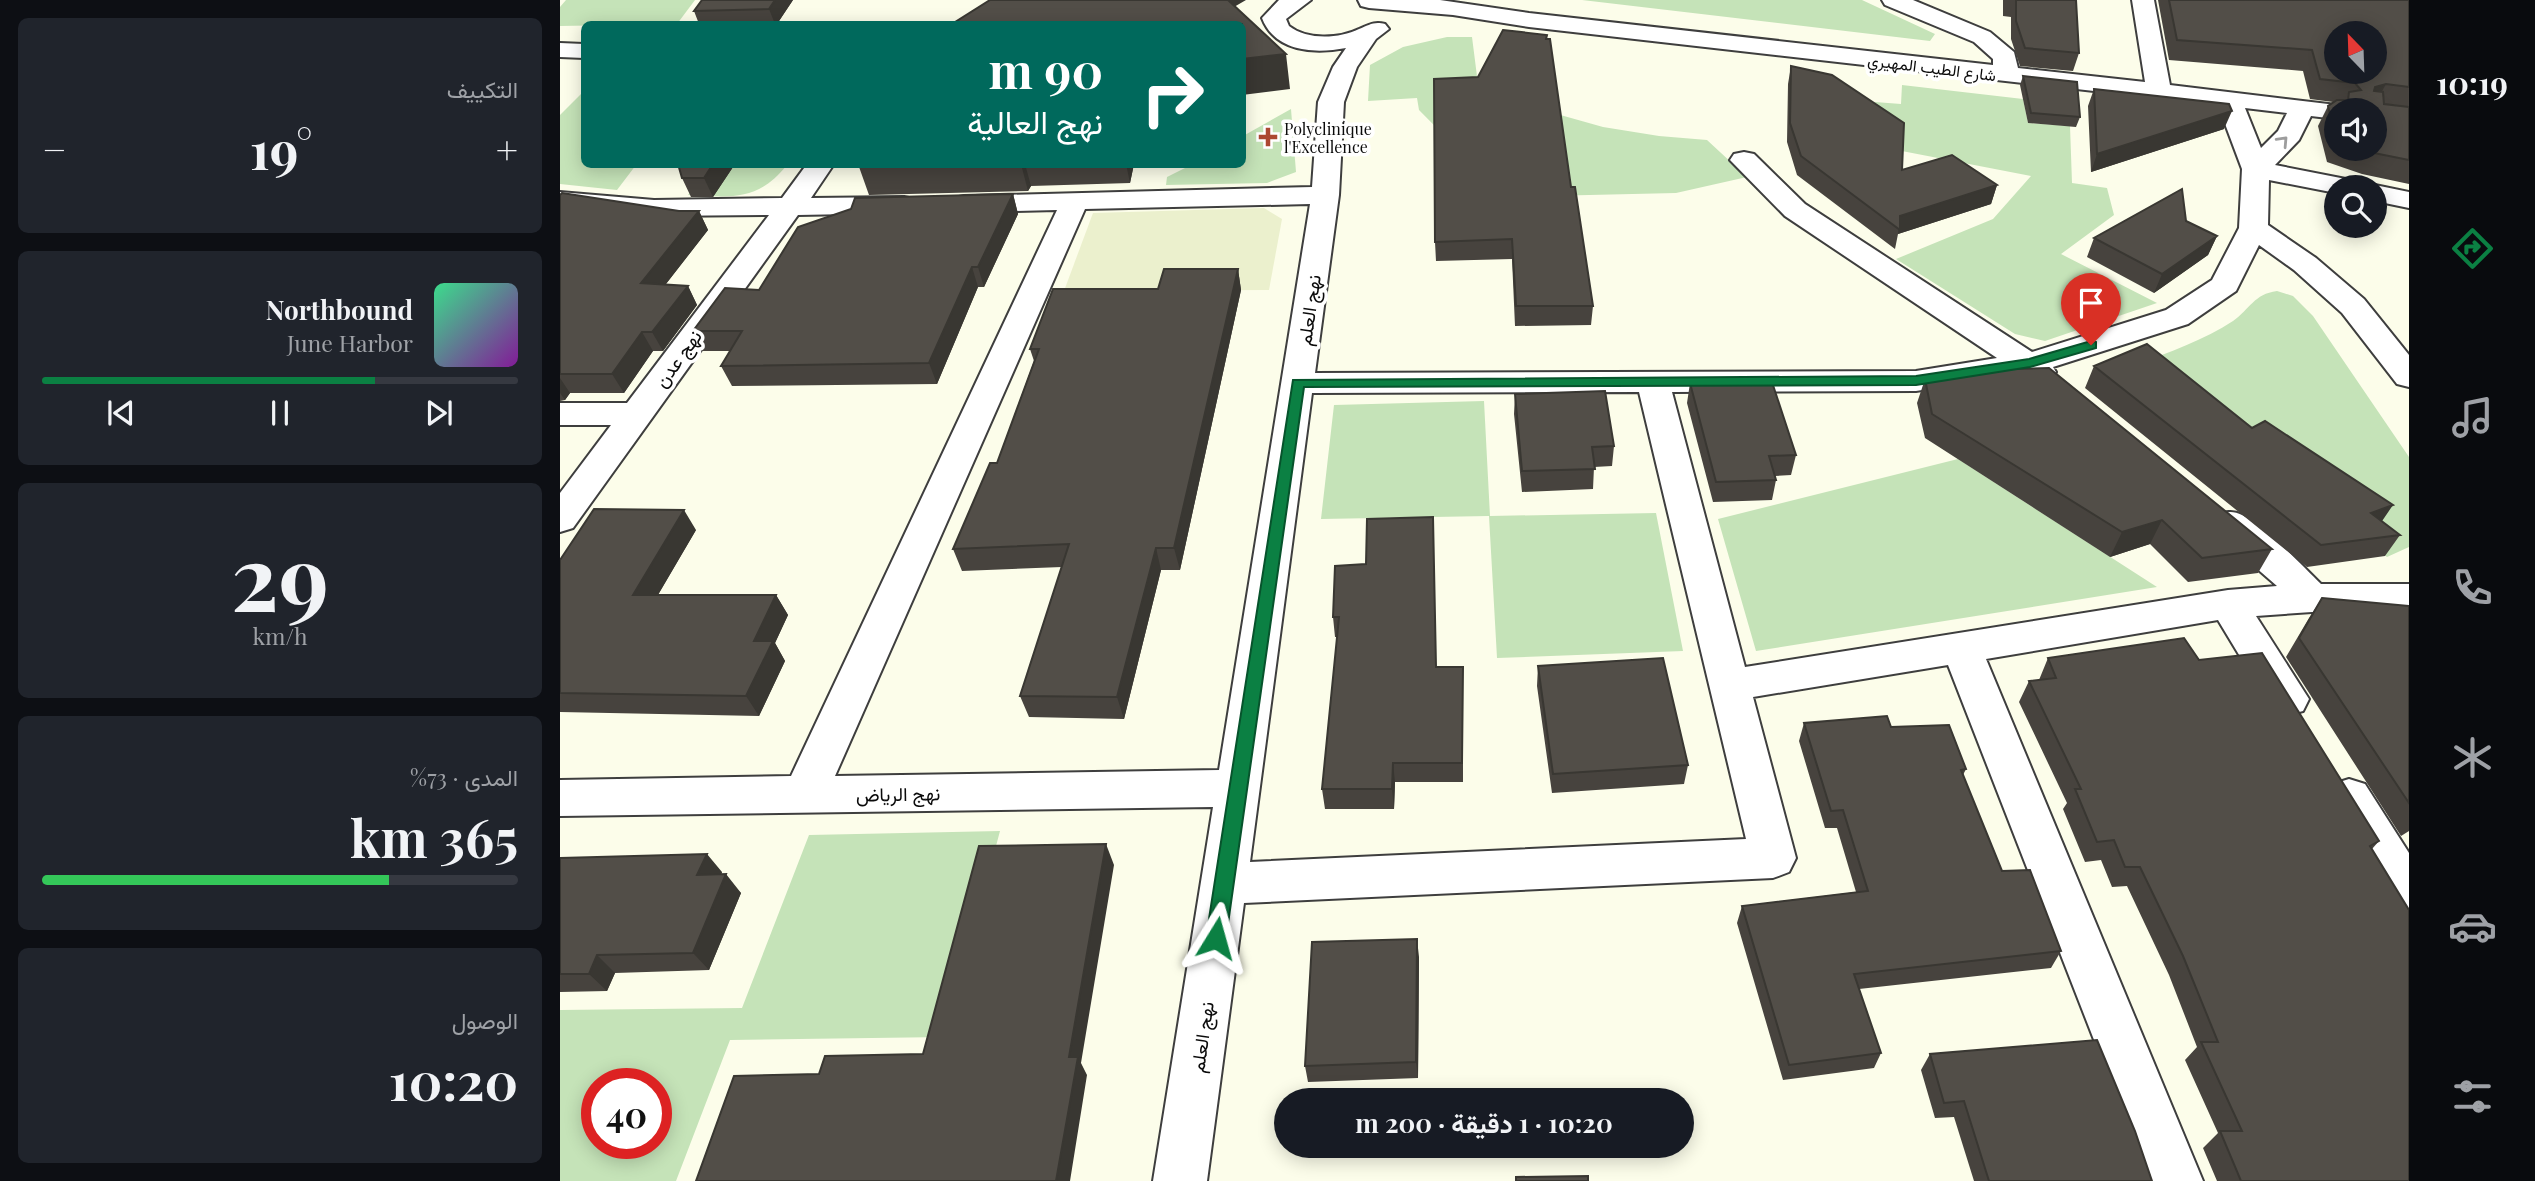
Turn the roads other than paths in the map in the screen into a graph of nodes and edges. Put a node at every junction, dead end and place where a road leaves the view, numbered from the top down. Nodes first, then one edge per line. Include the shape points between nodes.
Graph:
1 (1893, 0) edge
2 (2143, 0) edge
3 (1367, 1) edge
4 (1293, 2) edge
5 (1530, 10) edge
6 (1369, 34) junction
7 (1294, 39) junction
8 (560, 50) edge
9 (581, 51) edge
10 (2006, 75) junction
11 (2159, 92) junction
12 (2228, 99) junction
13 (1331, 102) junction
14 (2302, 108) junction
15 (2324, 110) edge
16 (1744, 160) dead end
17 (818, 168) edge
18 (2256, 169) junction
19 (2324, 183) edge
20 (1325, 195) junction
21 (2387, 195) edge
22 (560, 200) edge
23 (2409, 200) edge
24 (1075, 201) junction
25 (787, 208) junction
26 (2253, 228) junction
27 (2030, 363) junction
28 (2409, 377) edge
29 (1653, 382) junction
30 (1298, 383) junction
31 (2063, 390) edge
32 (560, 414) edge
33 (635, 414) junction
34 (2204, 504) edge
35 (560, 519) edge
36 (2312, 598) junction
37 (2409, 598) edge
38 (2228, 604) junction
39 (1961, 647) junction
40 (1730, 685) junction
41 (1237, 788) junction
42 (805, 794) junction
43 (560, 798) edge
44 (1224, 884) junction
45 (2409, 893) edge
46 (1180, 1181) edge
47 (2176, 1181) edge

1 - 10 street via 1982,37 2004,57
2 - 11 street
3 - 5 street, شارع الطيب المهيري
3 - 6 street via 1383,13 1380,26
4 - 7 street, نهج العلم via 1274,18 1280,32
4 - 7 street via 1251,23
5 - 6 street, شارع الطيب المهيري
5 - 10 street, شارع الطيب المهيري
6 - 7 street, شارع الطيب المهيري via 1341,42
6 - 13 street, نهج العلم via 1345,67
7 - 13 street, نهج العلم via 1318,69
8 - 9 street
10 - 11 street, شارع الطيب المهيري
11 - 12 street, شارع الطيب المهيري
12 - 14 street, شارع الطيب المهيري
12 - 18 street
13 - 20 street, نهج العلم
14 - 15 street, شارع الطيب المهيري
18 -> 14 street via 2290,134
16 - 27 street via 1795,210
17 - 25 street, نهج عدن
18 - 19 street
18 - 26 street
20 - 24 street
20 - 30 street, نهج العلم
21 - 23 street
22 - 25 street via 654,208
24 - 25 street
24 - 42 street
25 - 33 street, نهج عدن
26 - 27 street via 2225,285 2177,317
26 - 28 street via 2305,264 2353,306
27 - 29 street via 1916,381
27 - 31 street
29 - 30 street
29 - 40 street
30 - 41 street, نهج العلم
32 - 33 street
33 - 35 street, نهج عدن
34 - 36 street
36 - 37 street
36 - 38 street
38 - 39 street
38 - 45 street
39 - 40 street
39 - 47 street
40 - 44 street via 1773,858
41 - 42 street, نهج الرياض
41 - 44 street, نهج العلم
42 - 43 street, نهج الرياض
44 - 46 street, نهج العلم

